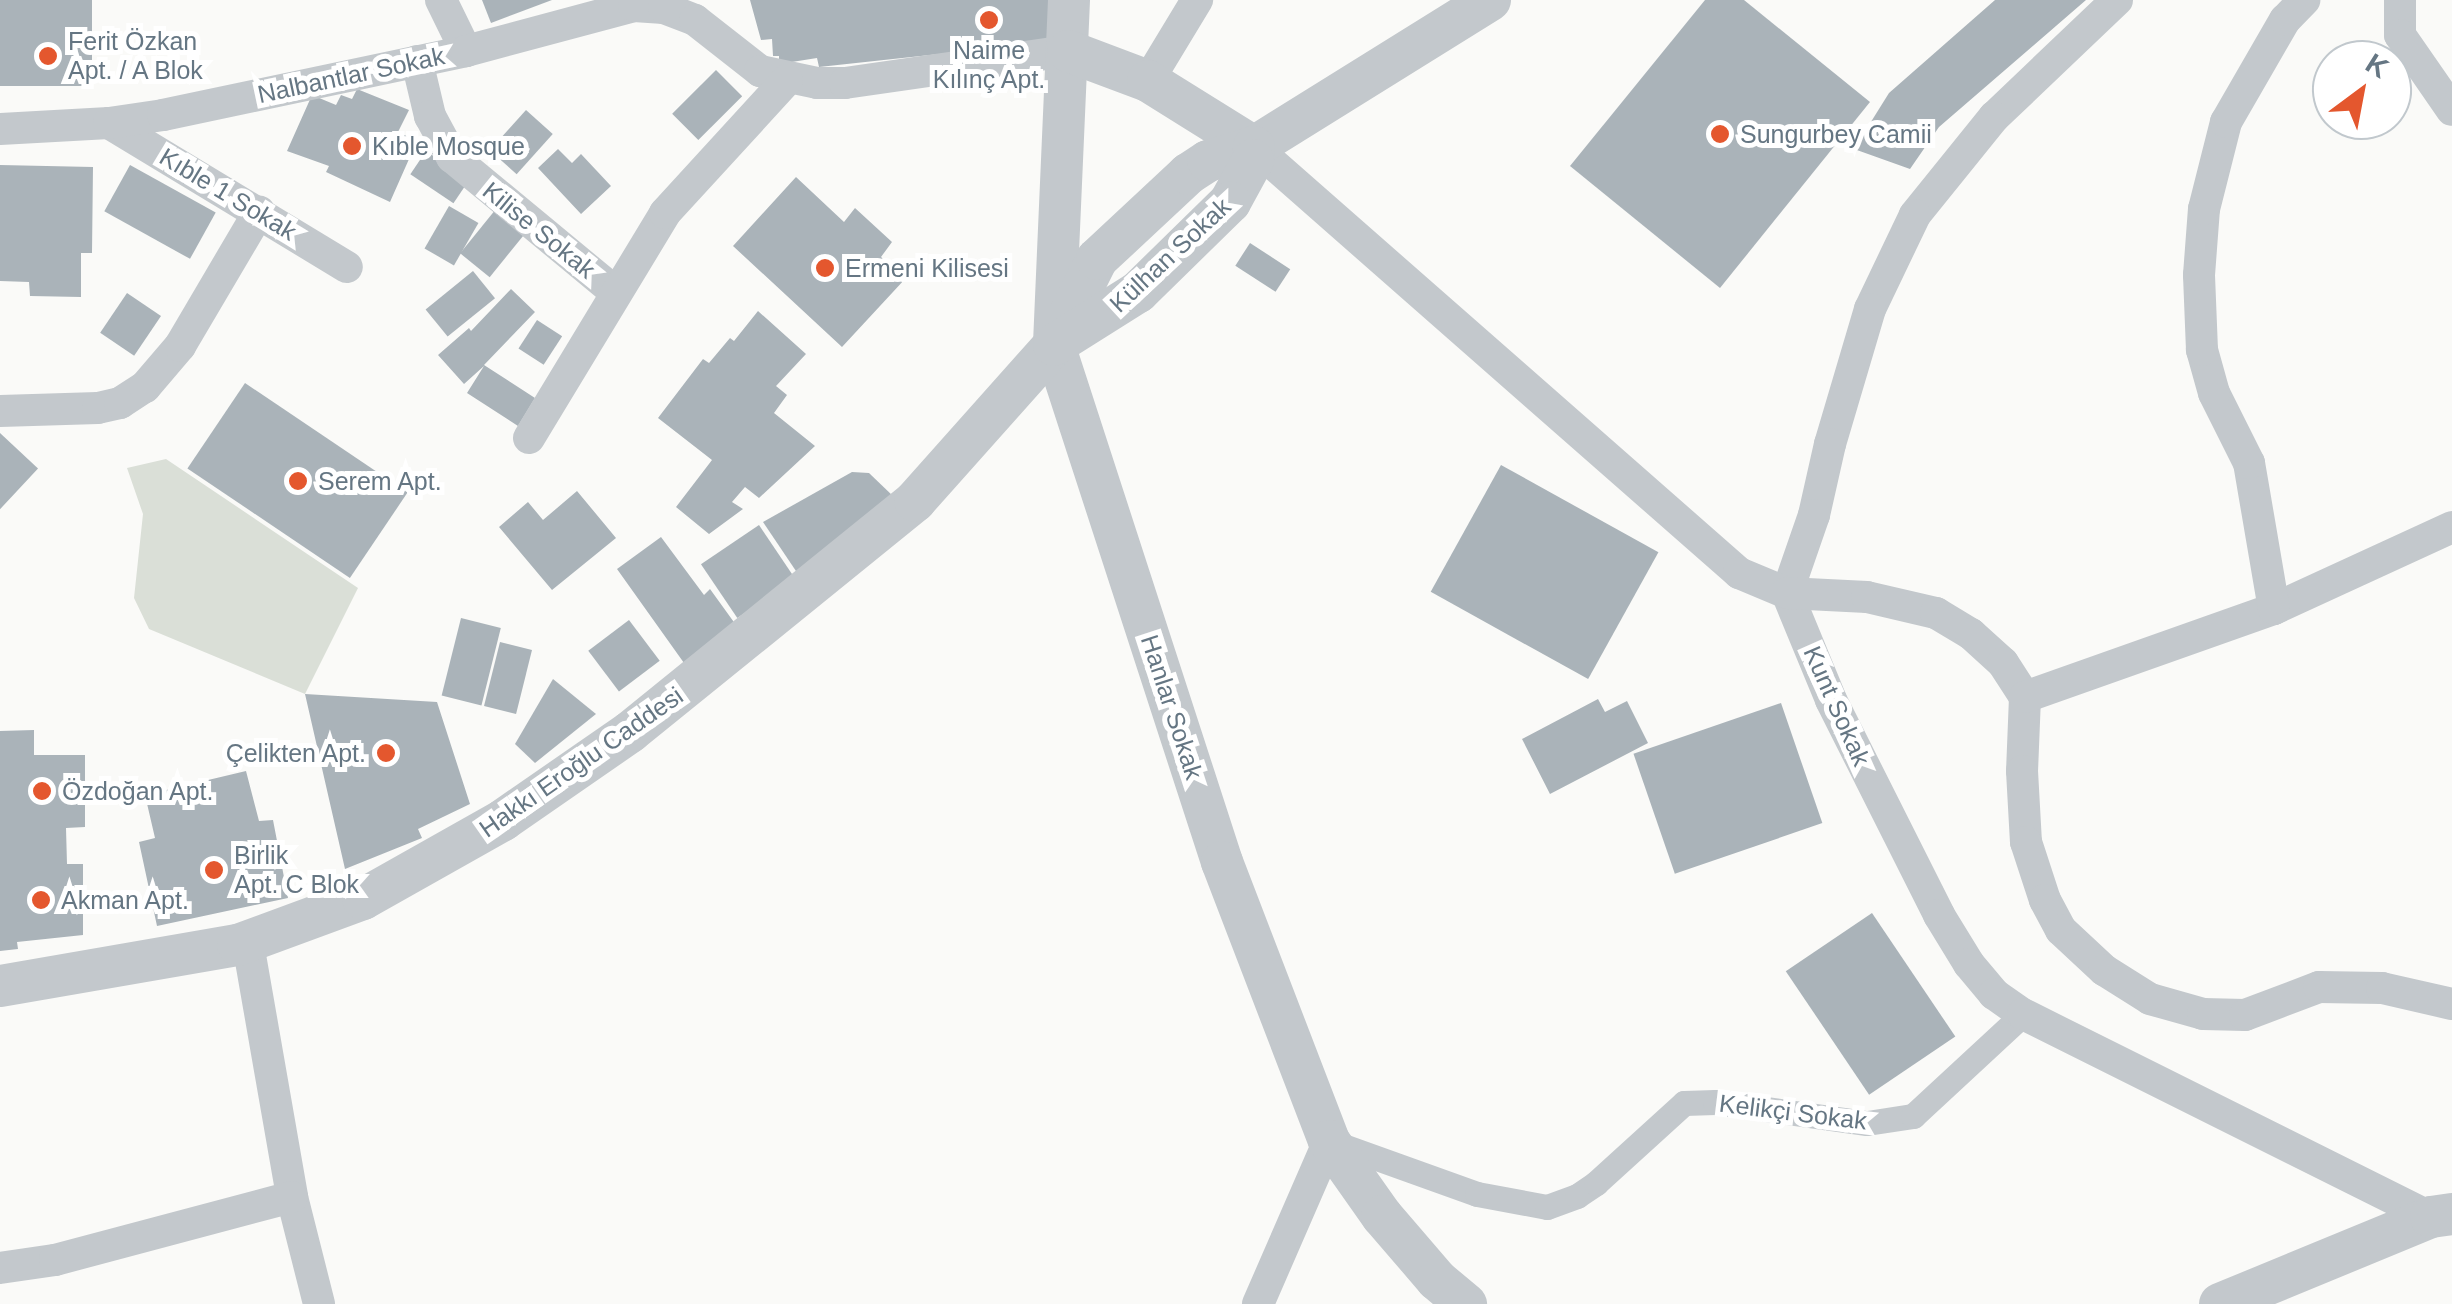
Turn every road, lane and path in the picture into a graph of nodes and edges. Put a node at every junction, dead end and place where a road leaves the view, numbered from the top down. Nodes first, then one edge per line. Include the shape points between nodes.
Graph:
1 (441, 0) edge
2 (1070, 0) edge
3 (1196, 0) edge
4 (1490, 0) edge
5 (2117, 0) edge
6 (2304, 0) edge
7 (2400, 0) edge
8 (693, 10) edge
9 (466, 51) junction
10 (1068, 51) junction
11 (417, 61) junction
12 (787, 80) junction
13 (1148, 81) junction
14 (2452, 110) edge
15 (109, 123) junction
16 (0, 129) edge
17 (1254, 146) junction
18 (259, 212) junction
19 (347, 267) dead end
20 (614, 292) junction
21 (1054, 345) junction
22 (0, 412) edge
23 (529, 438) dead end
24 (2452, 527) edge
25 (1787, 594) junction
26 (2274, 609) junction
27 (2026, 697) junction
28 (247, 938) junction
29 (0, 986) edge
30 (2452, 1004) edge
31 (2023, 1014) junction
32 (1329, 1141) junction
33 (292, 1198) junction
34 (2442, 1216) edge
35 (0, 1268) edge
36 (319, 1304) edge
37 (1258, 1304) edge
38 (1466, 1304) edge
39 (2220, 1304) edge

1 - 9 street
2 - 10 street, Hanlar Sokak
3 - 13 street
4 - 17 street
5 - 25 street via 1994,117 1915,215 1870,310
6 - 26 street via 2285,20 2226,122 2204,209 2199,276 2202,350 2214,394 2250,463
7 - 14 street via 2400,35
8 - 9 street, Nalbantlar Sokak via 634,6
8 - 12 street, Nalbantlar Sokak via 760,71
9 - 11 street, Nalbantlar Sokak
10 - 12 street, Nalbantlar Sokak via 845,83
10 - 13 street
10 - 21 street, Hanlar Sokak
11 - 15 street, Nalbantlar Sokak
11 - 20 street, Kilise Sokak via 434,126 452,158
12 - 20 street, Kilise Sokak via 690,181
13 - 17 street
15 - 16 street, Nalbantlar Sokak
15 - 18 street, Kıble 1 Sokak
17 - 21 street, Külhan Sokak via 1230,202 1138,292
17 - 25 street via 1739,573
18 - 19 street, Kıble 1 Sokak
18 - 22 street via 180,346 145,387 98,408
20 - 23 street, Kilise Sokak
21 - 28 street, Hakkı Eroğlu Caddesi via 915,501 630,732 430,863 336,911
21 - 32 street, Hanlar Sokak via 1222,862
24 - 26 street
25 - 27 street via 1867,597 1936,613 1972,634
25 - 31 street, Kunt Sokak via 1830,700 1940,915 1994,994
26 - 27 street
27 - 30 street via 2026,842 2061,930 2104,970 2150,999 2203,1014 2244,1016 2319,987 2382,988
28 - 29 street, Hakkı Eroğlu Caddesi via 184,957
28 - 33 street
31 - 32 street, Kelikçi Sokak via 1912,1116 1867,1123 1684,1103 1596,1182 1546,1206 1477,1194
31 - 34 street, Kunt Sokak
32 - 37 street
32 - 38 street, Hanlar Sokak via 1382,1216
33 - 35 street via 55,1260
33 - 36 street
34 - 39 street

